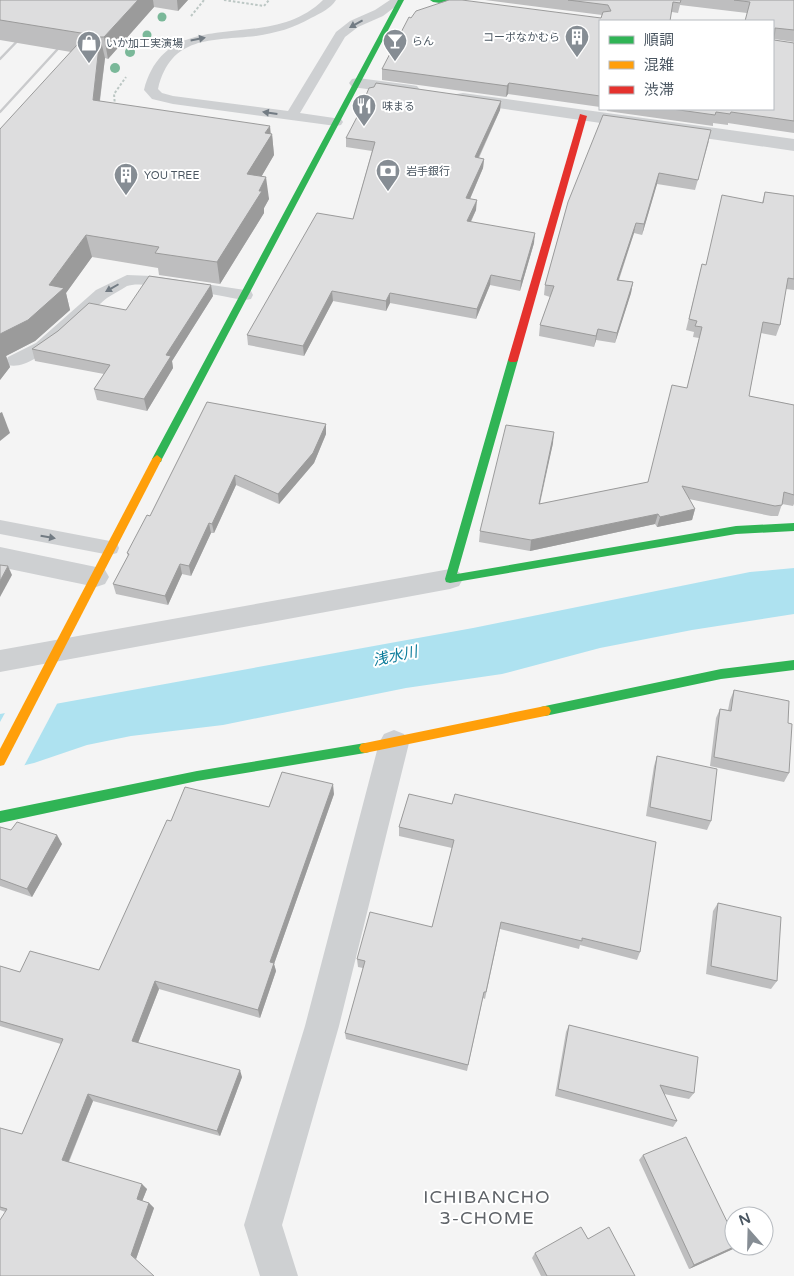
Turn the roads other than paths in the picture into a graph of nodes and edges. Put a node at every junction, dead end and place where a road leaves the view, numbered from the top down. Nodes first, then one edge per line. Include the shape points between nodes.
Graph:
1 (330, 0) edge
2 (399, 0) edge
3 (433, 0) edge
4 (494, 8) edge
5 (358, 83) junction
6 (430, 93) edge
7 (449, 96) edge
8 (292, 116) junction
9 (583, 116) junction
10 (336, 122) junction
11 (794, 145) edge
12 (246, 295) junction
13 (14, 361) edge
14 (0, 527) edge
15 (794, 527) edge
16 (110, 548) junction
17 (0, 557) edge
18 (96, 576) junction
19 (450, 579) junction
20 (54, 658) junction
21 (0, 661) edge
22 (794, 665) edge
23 (394, 743) junction
24 (0, 761) edge
25 (0, 817) edge
26 (279, 1276) edge

8 -> 1 lane via 173,100 157,96 151,90 154,78 168,57 183,43 279,28
2 - 5 street
2 -> 8 lane via 340,35
3 - 4 street
5 - 6 street
5 - 10 street
7 - 9 street
8 - 10 lane
9 - 11 street
9 - 19 street
10 - 12 street
12 -> 13 lane via 127,280 102,294 42,347
12 - 16 street
14 -> 16 lane
15 - 19 street via 736,530
16 - 18 street
17 - 18 street
18 - 20 street
19 - 20 street
20 - 21 street
20 - 24 street
22 - 23 street via 721,674
23 - 25 street via 197,776
23 - 26 street via 322,1026 264,1225

